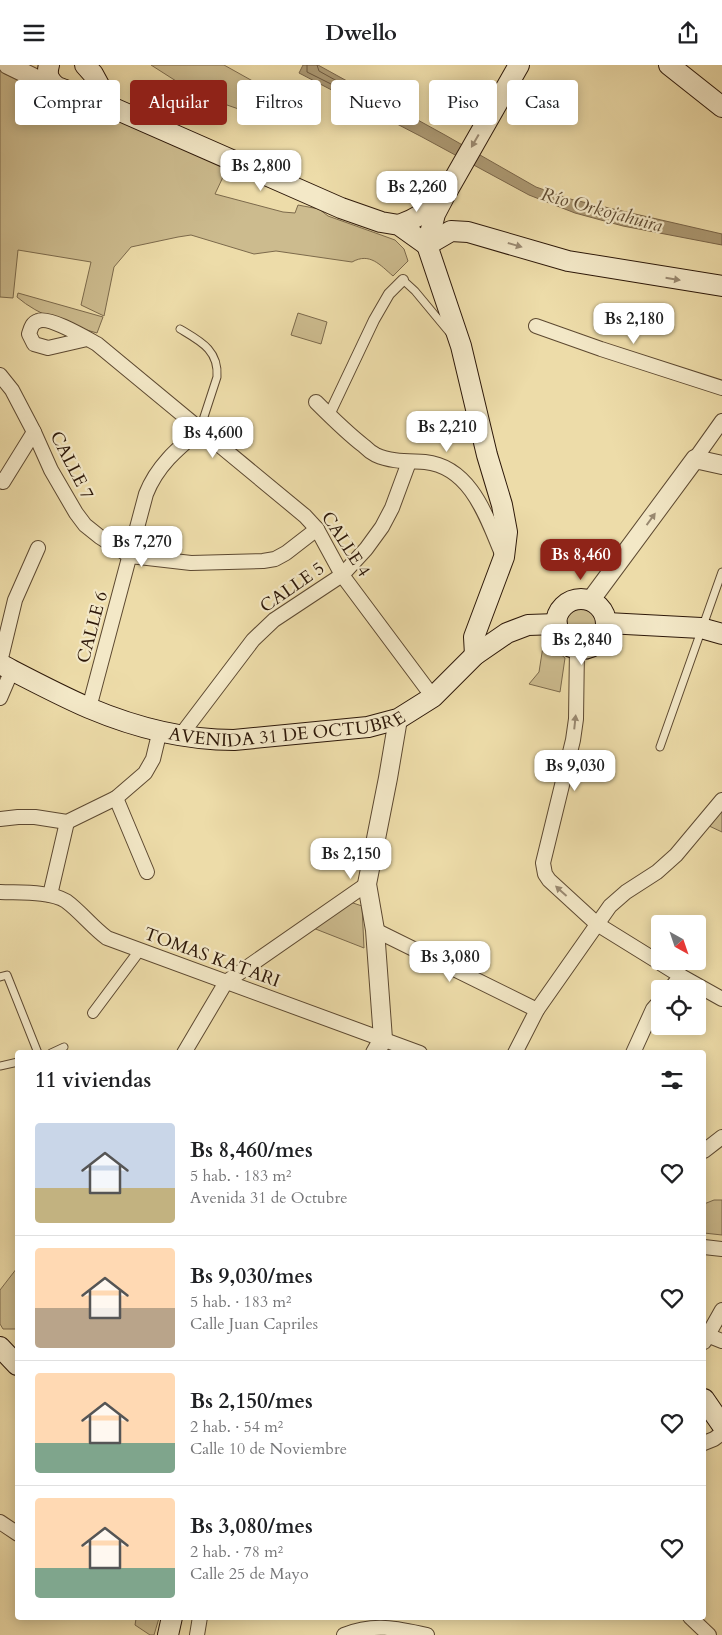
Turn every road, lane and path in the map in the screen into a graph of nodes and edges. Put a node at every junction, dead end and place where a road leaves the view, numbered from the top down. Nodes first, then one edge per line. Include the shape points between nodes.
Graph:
1 (8, 65) edge
2 (81, 65) edge
3 (85, 65) edge
4 (669, 65) edge
5 (518, 67) edge
6 (55, 79) edge
7 (96, 80) edge
8 (722, 107) edge
9 (120, 111) edge
10 (446, 193) junction
11 (399, 225) junction
12 (468, 231) junction
13 (427, 245) junction
14 (403, 281) joint
15 (722, 286) edge
16 (536, 326) dead end
17 (180, 329) dead end
18 (87, 339) dead end
19 (461, 346) junction
20 (0, 375) edge
21 (722, 388) edge
22 (316, 402) dead end
23 (328, 415) junction
24 (722, 421) edge
25 (200, 430) junction
26 (34, 432) junction
27 (695, 459) junction
28 (409, 462) junction
29 (722, 465) edge
30 (0, 480) edge
31 (317, 529) junction
32 (38, 548) dead end
33 (130, 556) junction
34 (504, 557) junction
35 (722, 571) edge
36 (342, 575) junction
37 (590, 601) junction
38 (606, 623) junction
39 (556, 624) junction
40 (701, 628) junction
41 (722, 634) edge
42 (577, 649) junction
43 (475, 655) junction
44 (4, 665) edge
45 (433, 697) junction
46 (0, 698) edge
47 (89, 708) junction
48 (398, 719) junction
49 (160, 730) junction
50 (181, 735) junction
51 (660, 747) dead end
52 (116, 798) junction
53 (722, 800) edge
54 (0, 819) edge
55 (67, 822) junction
56 (147, 872) dead end
57 (367, 884) junction
58 (0, 892) edge
59 (50, 895) junction
60 (597, 924) junction
61 (375, 930) junction
62 (140, 950) junction
63 (681, 976) junction
64 (0, 977) edge
65 (678, 980) edge
66 (226, 982) junction
67 (722, 999) edge
68 (538, 1010) junction
69 (93, 1013) dead end
70 (651, 1015) edge
71 (379, 1046) edge
72 (64, 1047) dead end
73 (37, 1050) edge
74 (58, 1050) edge
75 (186, 1050) edge
76 (402, 1050) edge
77 (517, 1050) edge
78 (634, 1050) edge
79 (15, 1063) edge
80 (0, 1066) edge
81 (722, 1137) edge
82 (706, 1149) edge
83 (706, 1247) edge
84 (722, 1249) edge
85 (722, 1310) edge
86 (706, 1336) edge
87 (706, 1338) edge
88 (722, 1341) edge
89 (0, 1347) edge
90 (15, 1363) edge
91 (706, 1402) edge
92 (722, 1425) edge
93 (722, 1433) edge
94 (706, 1442) edge
95 (0, 1522) edge
96 (15, 1532) edge
97 (171, 1620) edge
98 (200, 1620) edge
99 (693, 1620) edge
100 (168, 1635) edge
101 (197, 1635) edge
102 (344, 1635) edge
103 (427, 1635) edge
104 (709, 1635) edge

1 - 6 street via 43,82
2 - 6 main road via 81,80 70,89
3 - 7 main road
4 - 8 main road
5 -> 10 main road
9 - 11 main road via 341,208
10 - 11 main road via 433,207
10 - 12 main road via 445,211 449,221
10 - 13 main road via 435,214
11 - 13 main road
12 - 13 main road via 452,231
12 -> 15 main road via 568,261
13 - 19 main road
14 - 19 lane
14 - 23 street via 390,294 374,320
16 - 21 street
17 - 25 lane via 202,342 216,359 218,368
18 - 25 street, CALLE 4
19 - 34 main road via 508,532
20 - 26 street, CALLE 7 via 12,390
22 - 23 street
23 - 28 street via 375,455
24 - 27 street
25 - 31 street, CALLE 4
25 - 33 street, CALLE 6 via 159,469 150,482
26 - 30 street via 3,482
26 - 33 street, CALLE 7 via 51,470 85,525
27 - 29 street
37 -> 27 street
28 - 34 street via 425,462 458,474 469,486
28 - 36 street, CALLE 5 via 382,527
31 - 33 street via 286,553 263,561 191,563
31 - 36 street, CALLE 4
32 - 44 street via 15,600
33 - 47 street, CALLE 6
34 - 43 main road via 474,637
35 - 40 lane
36 - 45 street, CALLE 4
36 - 50 street, CALLE 5 via 274,620 253,640
37 - 38 main road via 599,606
37 - 39 main road via 571,601 558,615
38 - 40 main road
38 - 42 main road via 601,640
39 - 42 main road via 562,640
39 - 43 main road, AVENIDA 31 DE OCTUBRE via 528,625 507,633
40 - 41 main road
40 - 51 lane
60 -> 42 street via 549,880 542,863 573,740
43 - 45 main road, AVENIDA 31 DE OCTUBRE
44 - 46 street
44 - 47 main road, AVENIDA 31 DE OCTUBRE
45 - 48 main road, AVENIDA 31 DE OCTUBRE
47 - 49 main road, AVENIDA 31 DE OCTUBRE
48 - 50 main road, AVENIDA 31 DE OCTUBRE via 368,727 234,740
48 - 57 street
49 - 50 main road, AVENIDA 31 DE OCTUBRE
49 - 52 street via 153,759 144,773
52 - 55 street
52 - 56 street
53 - 60 street via 676,855 616,899
54 - 55 street via 36,817
55 - 59 street
57 - 61 street
57 - 66 street
58 - 59 street, TOMAS KATARI
59 - 62 street, TOMAS KATARI via 64,900 107,938
60 - 63 street
60 - 68 street
61 - 68 street
61 - 71 street
62 - 66 street, TOMAS KATARI
62 - 69 street
63 - 65 street
63 - 67 street
64 - 73 lane via 7,975
66 - 71 street, TOMAS KATARI
66 - 75 street
68 - 77 street
70 - 78 street
71 - 76 street, TOMAS KATARI
72 - 74 lane
79 - 80 lane
81 - 82 street
83 - 84 street
85 - 86 street
87 - 88 street
89 - 90 main road
91 - 92 main road
93 - 94 street
95 - 96 street
97 - 100 main road
98 - 101 street
99 - 104 street
102 - 103 street via 358,1629 377,1627

